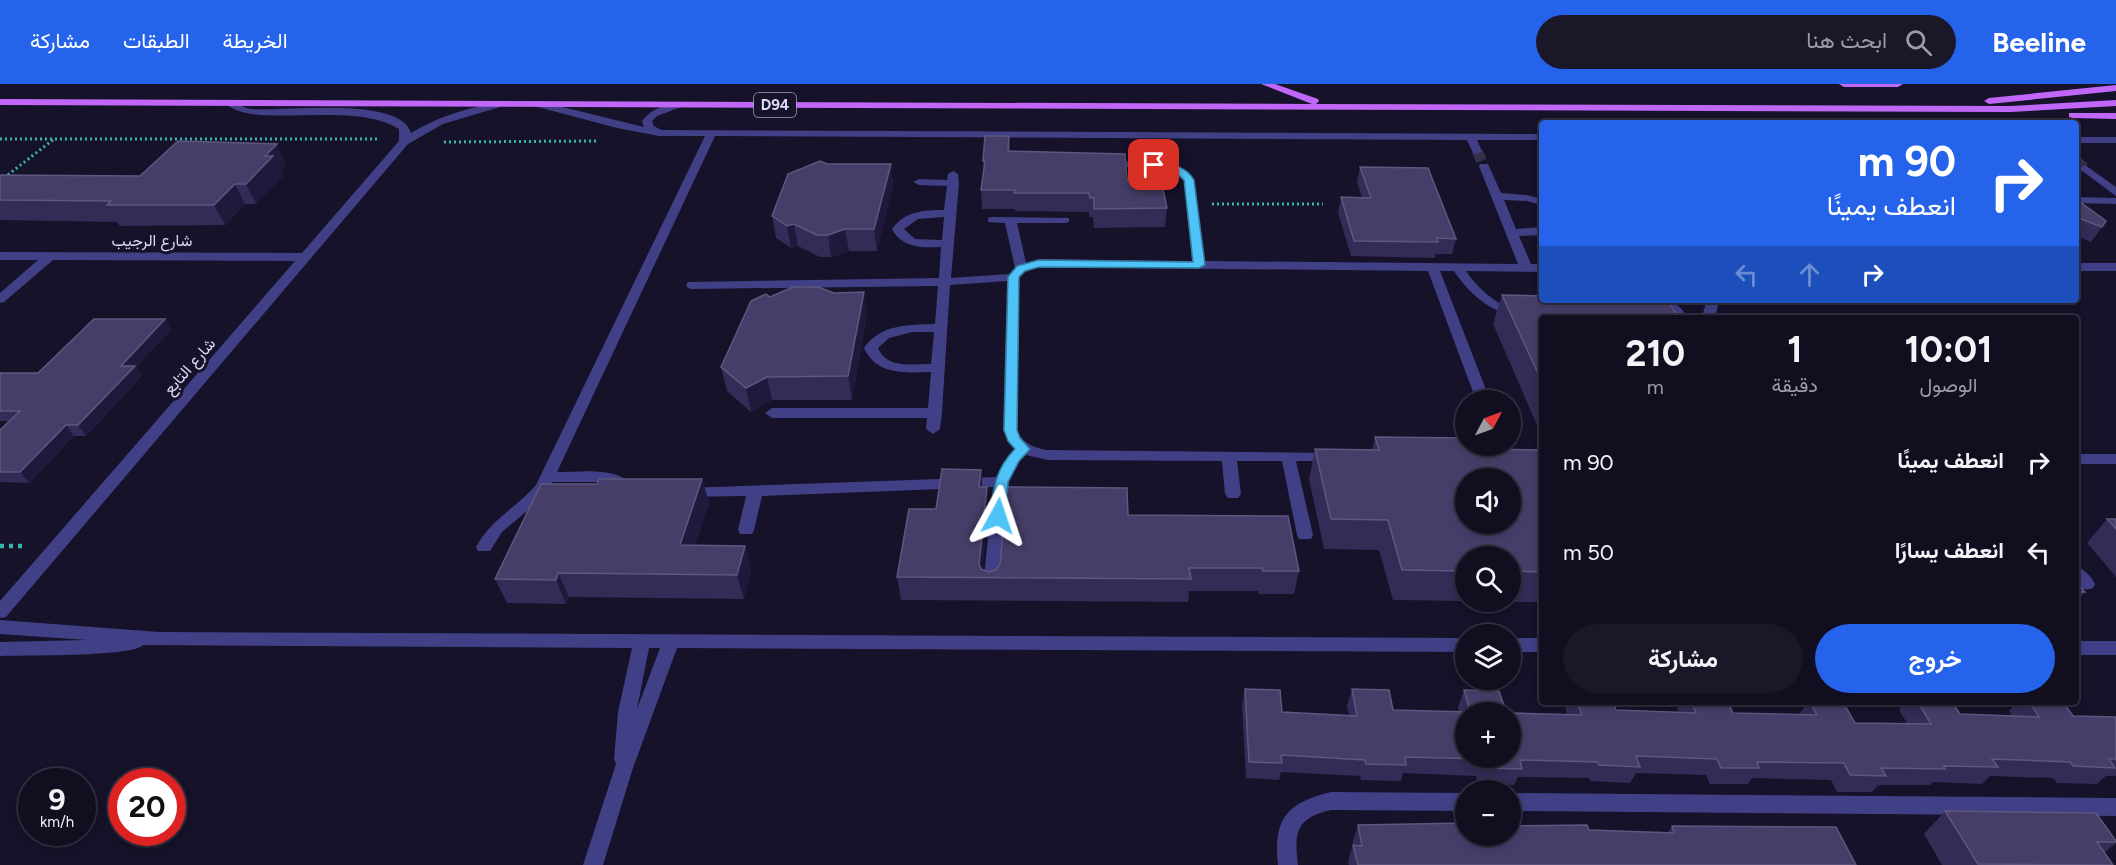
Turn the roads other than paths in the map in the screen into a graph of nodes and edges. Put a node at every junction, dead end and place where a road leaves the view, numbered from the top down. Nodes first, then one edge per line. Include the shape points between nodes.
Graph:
1 (1266, 84) edge
2 (1844, 84) edge
3 (1896, 84) edge
4 (2116, 88) edge
5 (0, 102) edge
6 (230, 103) junction
7 (2116, 103) edge
8 (507, 104) junction
9 (538, 104) junction
10 (677, 105) junction
11 (1352, 107) junction
12 (1833, 109) junction
13 (2116, 116) edge
14 (659, 134) junction
15 (711, 134) junction
16 (1471, 137) junction
17 (1539, 137) edge
18 (2079, 140) edge
19 (2116, 140) edge
20 (404, 142) junction
21 (1477, 151) tunnel mouth
22 (1090, 165) edge
23 (1484, 166) tunnel mouth
24 (2085, 168) tunnel mouth
25 (919, 182) dead end
26 (2116, 193) edge
27 (1496, 196) junction
28 (1539, 201) edge
29 (2116, 201) edge
30 (2079, 206) edge
31 (950, 214) junction
32 (992, 220) dead end
33 (1010, 220) junction
34 (1065, 220) dead end
35 (1539, 231) edge
36 (1512, 233) junction
37 (948, 243) junction
38 (0, 256) edge
39 (50, 256) junction
40 (305, 257) junction
41 (1199, 265) junction
42 (1432, 266) junction
43 (1457, 267) junction
44 (2079, 267) edge
45 (1526, 268) junction
46 (1539, 268) edge
47 (2114, 269) edge
48 (1017, 273) junction
49 (945, 282) junction
50 (692, 285) dead end
51 (0, 299) edge
52 (1669, 303) edge
53 (1679, 315) edge
54 (1539, 319) edge
55 (941, 328) junction
56 (938, 368) junction
57 (1479, 390) edge
58 (935, 412) junction
59 (772, 413) dead end
60 (933, 429) dead end
61 (1023, 449) junction
62 (1229, 455) junction
63 (1288, 456) junction
64 (1345, 456) edge
65 (2079, 459) edge
66 (2116, 459) edge
67 (548, 477) junction
68 (1004, 489) junction
69 (755, 491) junction
70 (675, 494) edge
71 (1233, 494) dead end
72 (641, 495) edge
73 (746, 530) dead end
74 (1305, 535) dead end
75 (484, 548) dead end
76 (991, 588) edge
77 (0, 612) edge
78 (0, 627) edge
79 (159, 639) junction
80 (642, 641) junction
81 (671, 641) junction
82 (1455, 645) edge
83 (1521, 645) edge
84 (1539, 645) edge
85 (0, 648) edge
86 (2079, 648) edge
87 (2116, 648) edge
88 (624, 768) junction
89 (1455, 802) edge
90 (1521, 802) edge
91 (2116, 807) edge
92 (593, 865) edge
93 (1288, 865) edge

1 - 11 main road via 1304,98
2 - 3 main road
4 - 12 main road via 1988,101
5 - 6 main road, D94
6 - 8 main road, D94
6 - 20 street via 253,112 358,112 387,116 404,126
7 - 12 main road, D94 via 2010,110
8 - 9 main road, D94
8 - 20 street, شارع التابع via 448,117
9 - 10 main road, D94
9 - 14 street
10 - 11 main road, D94
10 - 14 street via 647,120 649,128
11 - 12 main road, D94
12 - 13 main road
14 - 15 street
15 - 16 street via 1058,139
15 - 67 street
16 - 17 street
16 - 21 street
18 - 19 street
20 - 40 street, شارع التابع
22 - 41 street via 1167,166 1186,174
23 - 27 street
24 - 26 street
25 - 31 street via 953,179
27 - 28 street
27 - 36 street
29 - 30 street
31 - 37 street
31 - 37 street via 910,218 898,229 900,235 917,243
32 - 33 street
33 - 34 street
33 - 48 street
35 - 36 street
36 - 45 street
37 - 49 street
38 - 39 street, شارع الرجيب
39 - 40 street, شارع الرجيب
39 - 51 street
40 - 77 street, شارع التابع
41 - 42 street
41 - 48 street via 1039,263
42 - 43 street
42 - 57 street
43 - 45 street
43 - 54 street via 1480,298 1511,314
44 - 47 street
45 - 46 street
48 - 49 street
48 - 61 street via 1010,430
49 - 50 street
49 - 55 street
52 - 53 street
55 - 56 street
55 - 56 street via 885,333 871,348 880,363 892,367
56 - 58 street
58 - 59 street
58 - 60 street
61 - 62 street via 1048,455
61 - 68 street via 1014,458
62 - 63 street
62 - 71 street
63 - 64 street
63 - 74 street
65 - 66 street
67 - 72 street via 613,478
67 - 75 street via 536,496 500,522
68 - 69 street
68 - 76 street
69 - 70 street
69 - 73 street
78 - 79 street
79 - 80 street
79 - 85 street via 92,647
80 - 81 street
80 - 88 street via 627,711
81 - 82 street
81 - 88 street
83 - 84 street
86 - 87 street
88 - 92 street
89 - 93 street via 1313,804 1289,824 1284,839
90 - 91 street

